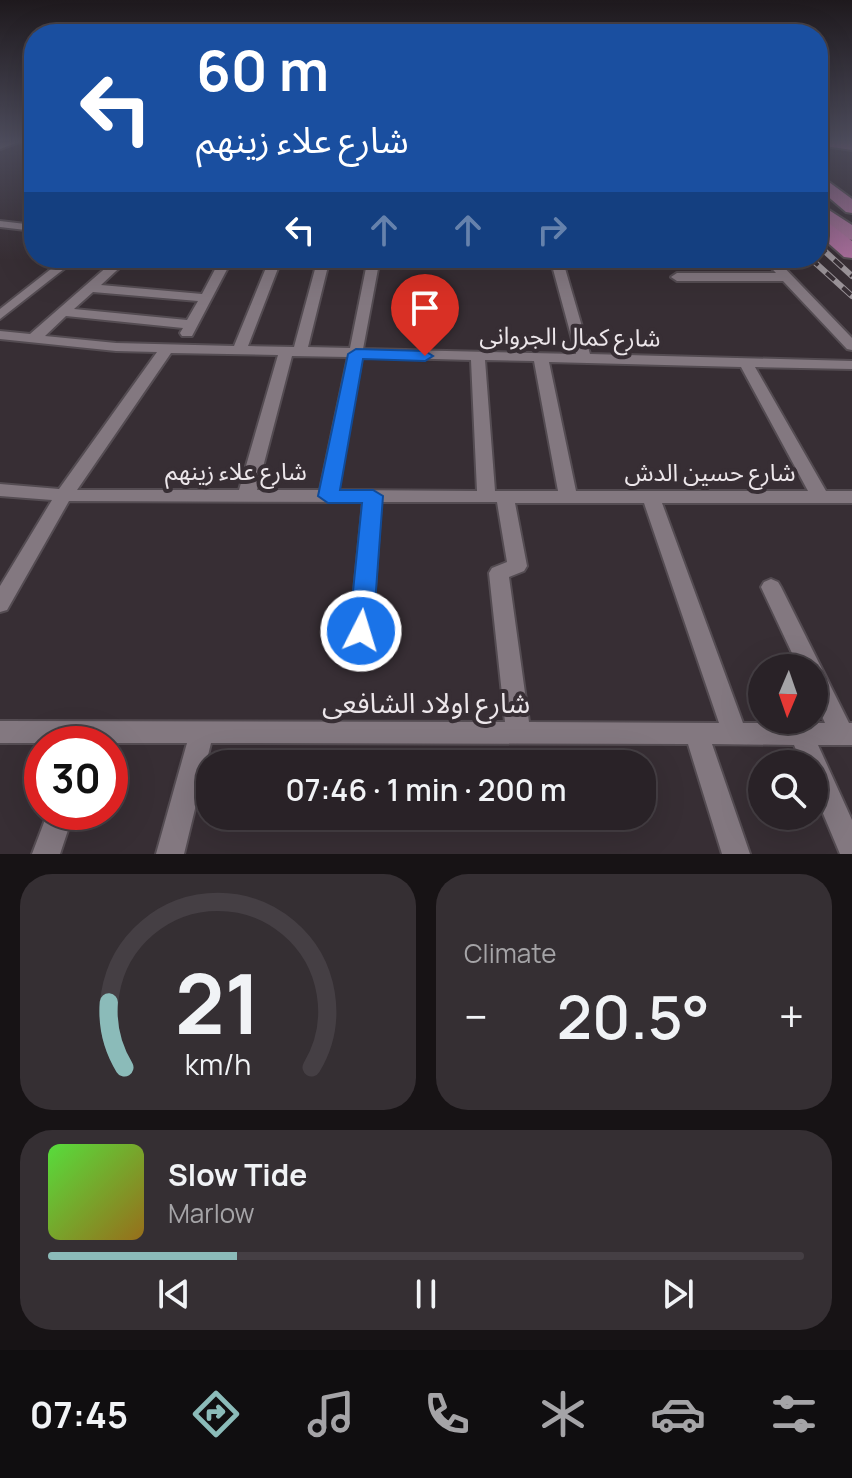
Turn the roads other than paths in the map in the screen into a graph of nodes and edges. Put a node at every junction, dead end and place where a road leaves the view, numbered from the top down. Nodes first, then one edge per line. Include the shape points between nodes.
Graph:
1 (828, 188) edge
2 (828, 202) edge
3 (852, 208) edge
4 (828, 216) edge
5 (852, 219) edge
6 (0, 224) edge
7 (15, 226) junction
8 (24, 226) edge
9 (828, 232) edge
10 (852, 234) edge
11 (0, 235) edge
12 (852, 252) edge
13 (59, 268) edge
14 (113, 268) edge
15 (222, 268) edge
16 (272, 268) edge
17 (321, 268) edge
18 (372, 268) edge
19 (559, 268) edge
20 (777, 268) edge
21 (677, 277) dead end
22 (785, 277) junction
23 (90, 288) junction
24 (206, 298) junction
25 (63, 312) junction
26 (0, 315) edge
27 (192, 325) junction
28 (4, 339) edge
29 (33, 339) junction
30 (852, 346) edge
31 (173, 348) junction
32 (239, 351) junction
33 (293, 352) junction
34 (356, 354) junction
35 (478, 357) junction
36 (541, 359) junction
37 (585, 360) junction
38 (746, 363) junction
39 (852, 365) edge
40 (0, 490) edge
41 (247, 494) junction
42 (64, 495) junction
43 (328, 496) junction
44 (373, 496) junction
45 (495, 496) junction
46 (820, 496) junction
47 (568, 497) junction
48 (651, 497) junction
49 (852, 497) edge
50 (771, 587) dead end
51 (0, 604) edge
52 (361, 631) dead end
53 (803, 654) edge
54 (828, 700) edge
55 (0, 732) edge
56 (202, 733) junction
57 (518, 733) junction
58 (24, 734) edge
59 (735, 734) junction
60 (847, 734) edge
61 (697, 735) junction
62 (802, 735) junction
63 (128, 736) edge
64 (55, 830) edge
65 (852, 851) edge
66 (46, 854) edge
67 (170, 854) edge
68 (736, 854) edge

1 - 3 highway
2 - 5 highway
4 - 10 highway
6 - 7 street
7 - 8 street
7 - 11 street
9 - 12 highway
13 - 26 street
14 - 23 street
15 - 24 street
16 - 32 street
17 - 33 street
18 - 34 street
19 - 37 street
20 - 22 street
21 - 22 street
22 - 30 street
23 - 24 street
23 - 25 street
24 - 27 street
25 - 27 street
25 - 29 street
27 - 31 street
28 - 29 street, شارع كمال الجروانى
29 - 31 street, شارع كمال الجروانى
31 - 32 street, شارع كمال الجروانى
31 - 42 street
32 - 33 street, شارع كمال الجروانى
33 - 34 street, شارع كمال الجروانى
33 - 41 street
34 - 35 street, شارع كمال الجروانى
34 - 43 street
35 - 36 street, شارع كمال الجروانى
35 - 45 street
36 - 37 street, شارع كمال الجروانى
36 - 47 street
37 - 38 street, شارع كمال الجروانى
38 - 39 street, شارع كمال الجروانى
38 - 46 street
40 - 42 street, شارع علاء زينهم
41 - 42 street, شارع علاء زينهم
41 - 43 street, شارع علاء زينهم
42 - 51 street
43 - 44 street, شارع علاء زينهم
44 - 45 street, شارع علاء زينهم
44 - 52 street
45 - 47 street, شارع علاء زينهم
45 - 57 street via 517,566 499,572
46 - 48 street, شارع حسين الدش
46 - 49 street, شارع حسين الدش
47 - 48 street, شارع حسين الدش
48 - 59 street
50 - 53 street
54 - 60 street
55 - 58 street, شارع اولاد الشافعى
56 - 57 street, شارع اولاد الشافعى
56 - 63 street, شارع اولاد الشافعى
56 - 67 street
57 - 61 street, شارع اولاد الشافعى
59 - 61 street, شارع اولاد الشافعى
59 - 62 street, شارع اولاد الشافعى
60 - 62 street, شارع اولاد الشافعى
61 - 68 street
62 - 65 street
64 - 66 street

